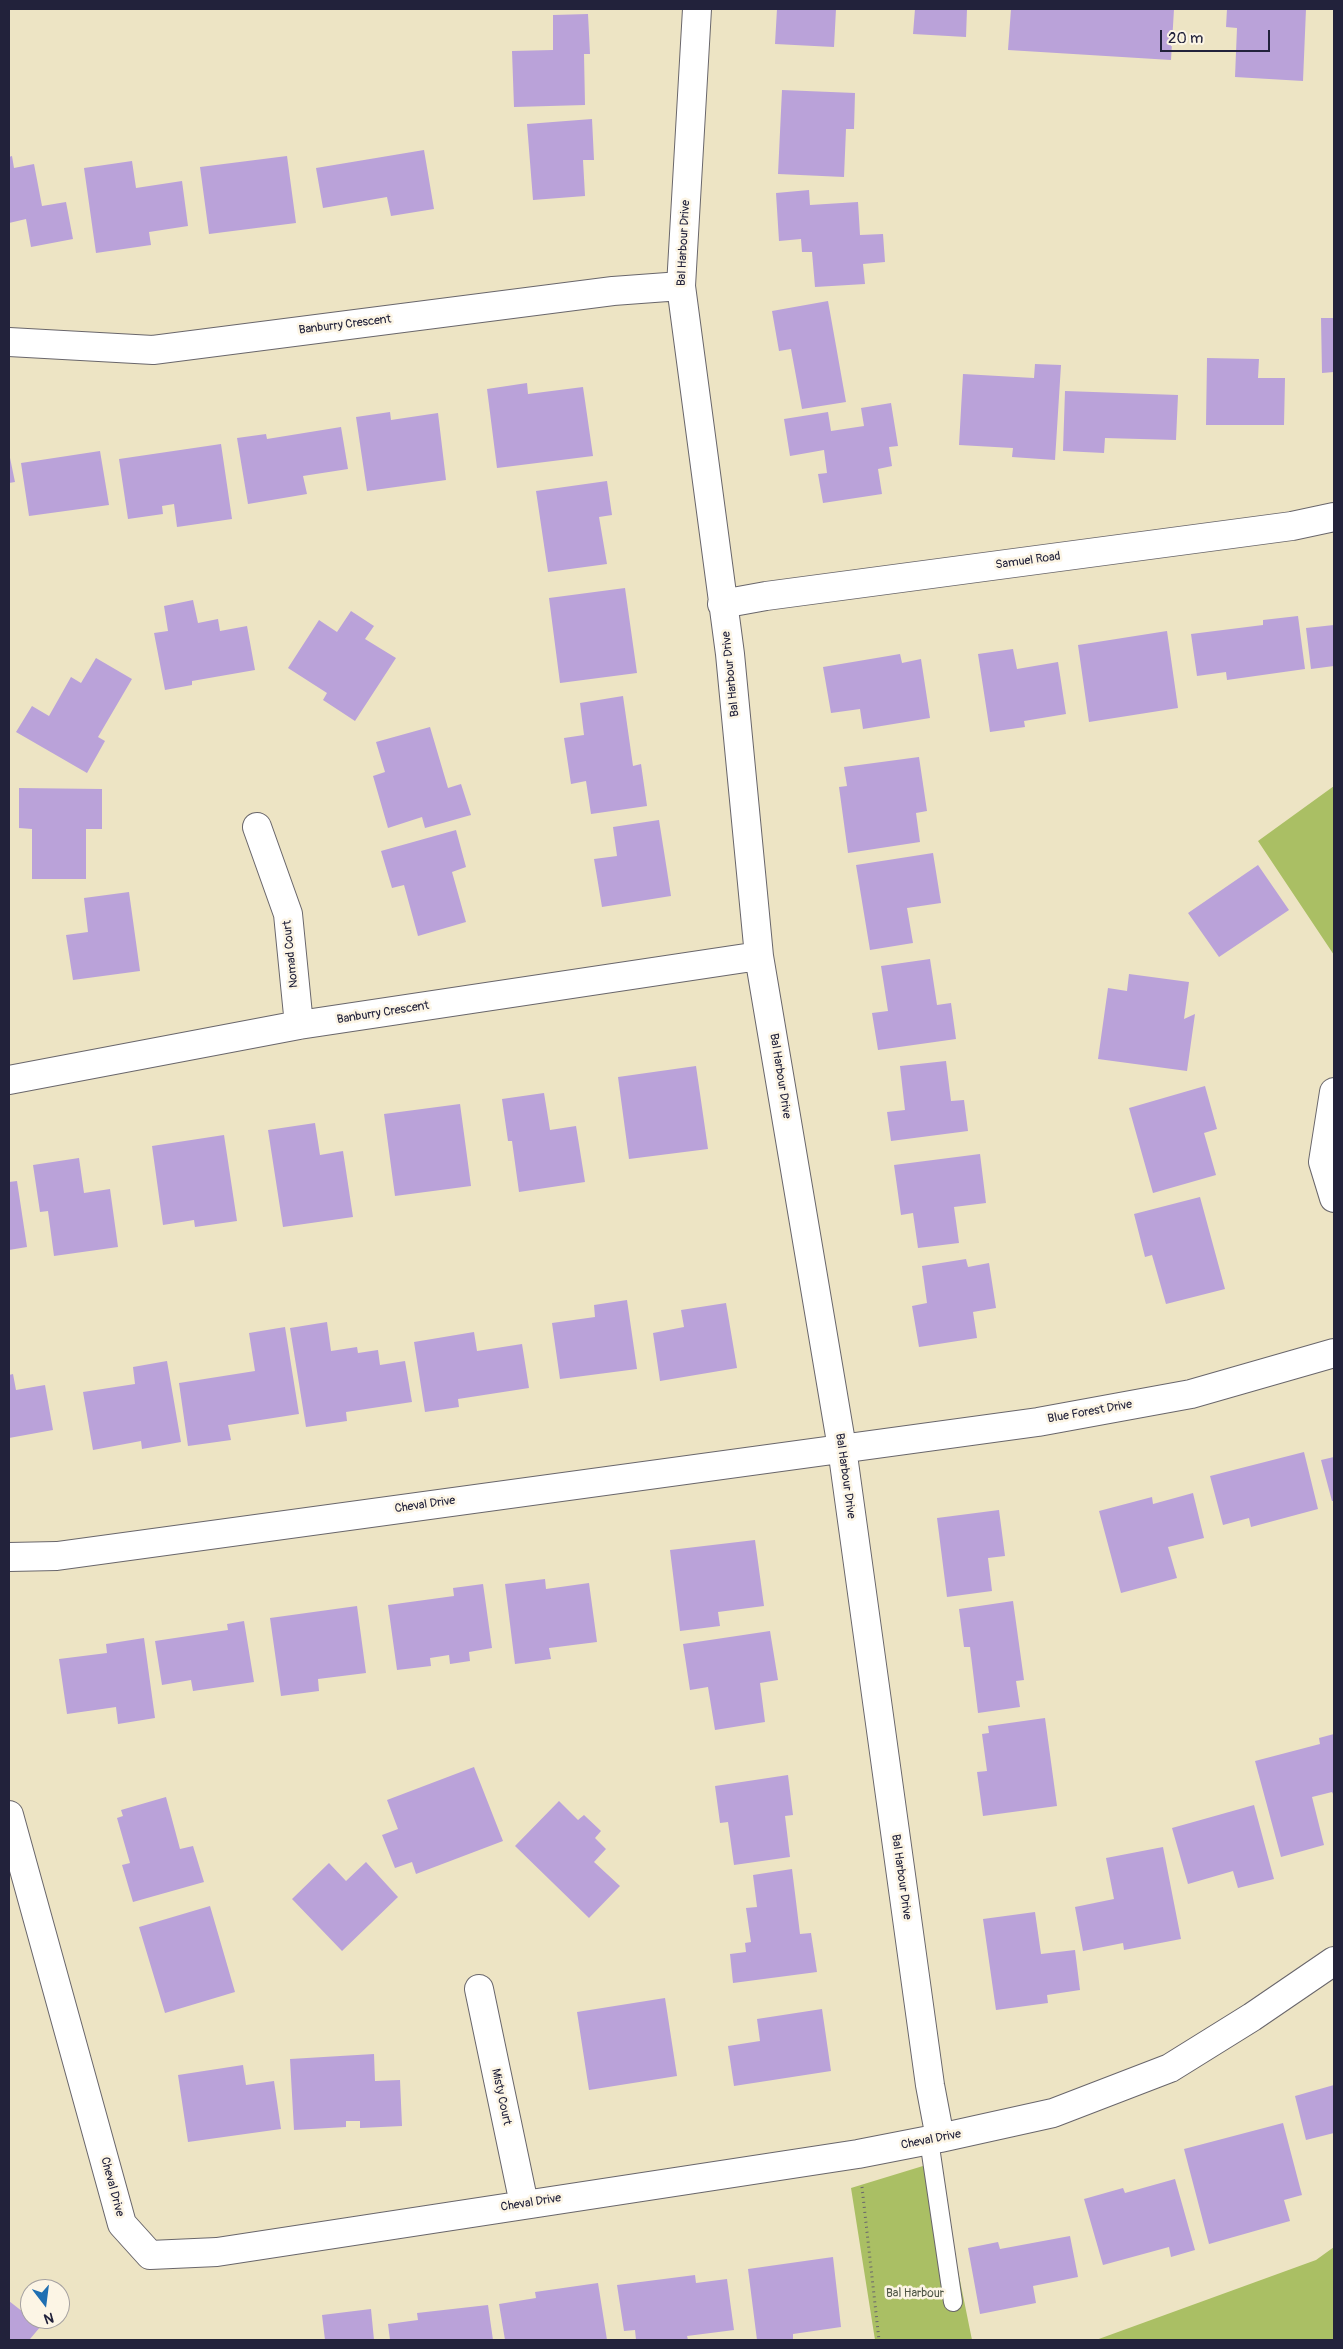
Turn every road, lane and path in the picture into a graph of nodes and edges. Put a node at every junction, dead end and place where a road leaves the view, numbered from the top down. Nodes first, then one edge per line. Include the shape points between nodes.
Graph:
1 (697, 9) edge
2 (681, 286) junction
3 (9, 342) edge
4 (1334, 517) edge
5 (722, 604) junction
6 (256, 827) dead end
7 (760, 956) junction
8 (298, 1025) junction
9 (9, 1080) edge
10 (1334, 1092) edge
11 (1334, 1198) edge
12 (1334, 1353) edge
13 (842, 1448) junction
14 (9, 1557) edge
15 (9, 1815) edge
16 (1334, 1961) edge
17 (479, 1989) dead end
18 (934, 2139) junction
19 (858, 2154) junction
20 (524, 2204) junction
21 (953, 2302) dead end
22 (879, 2340) edge

1 - 2 street, Bal Harbour Drive
2 - 3 street, Banburry Crescent via 613,291 153,350
2 - 5 street, Bal Harbour Drive
4 - 5 street, Samuel Road via 1292,526
5 - 7 street, Bal Harbour Drive via 730,654
6 - 8 street, Nomad Court via 288,914
7 - 8 street, Banburry Crescent
7 - 13 street, Bal Harbour Drive
8 - 9 street, Banburry Crescent
10 - 11 street via 1324,1162
12 - 13 street, Blue Forest Drive via 1191,1394 1038,1422
13 - 14 street, Cheval Drive via 57,1556
13 - 18 street, Bal Harbour Drive via 930,2085
15 - 20 street, Cheval Drive via 122,2224 150,2255 217,2252
16 - 18 street, Cheval Drive via 1170,2068 1053,2112
17 - 20 street, Misty Court
18 - 19 street, Cheval Drive
18 - 21 lane
19 - 20 street, Cheval Drive
19 - 22 path

